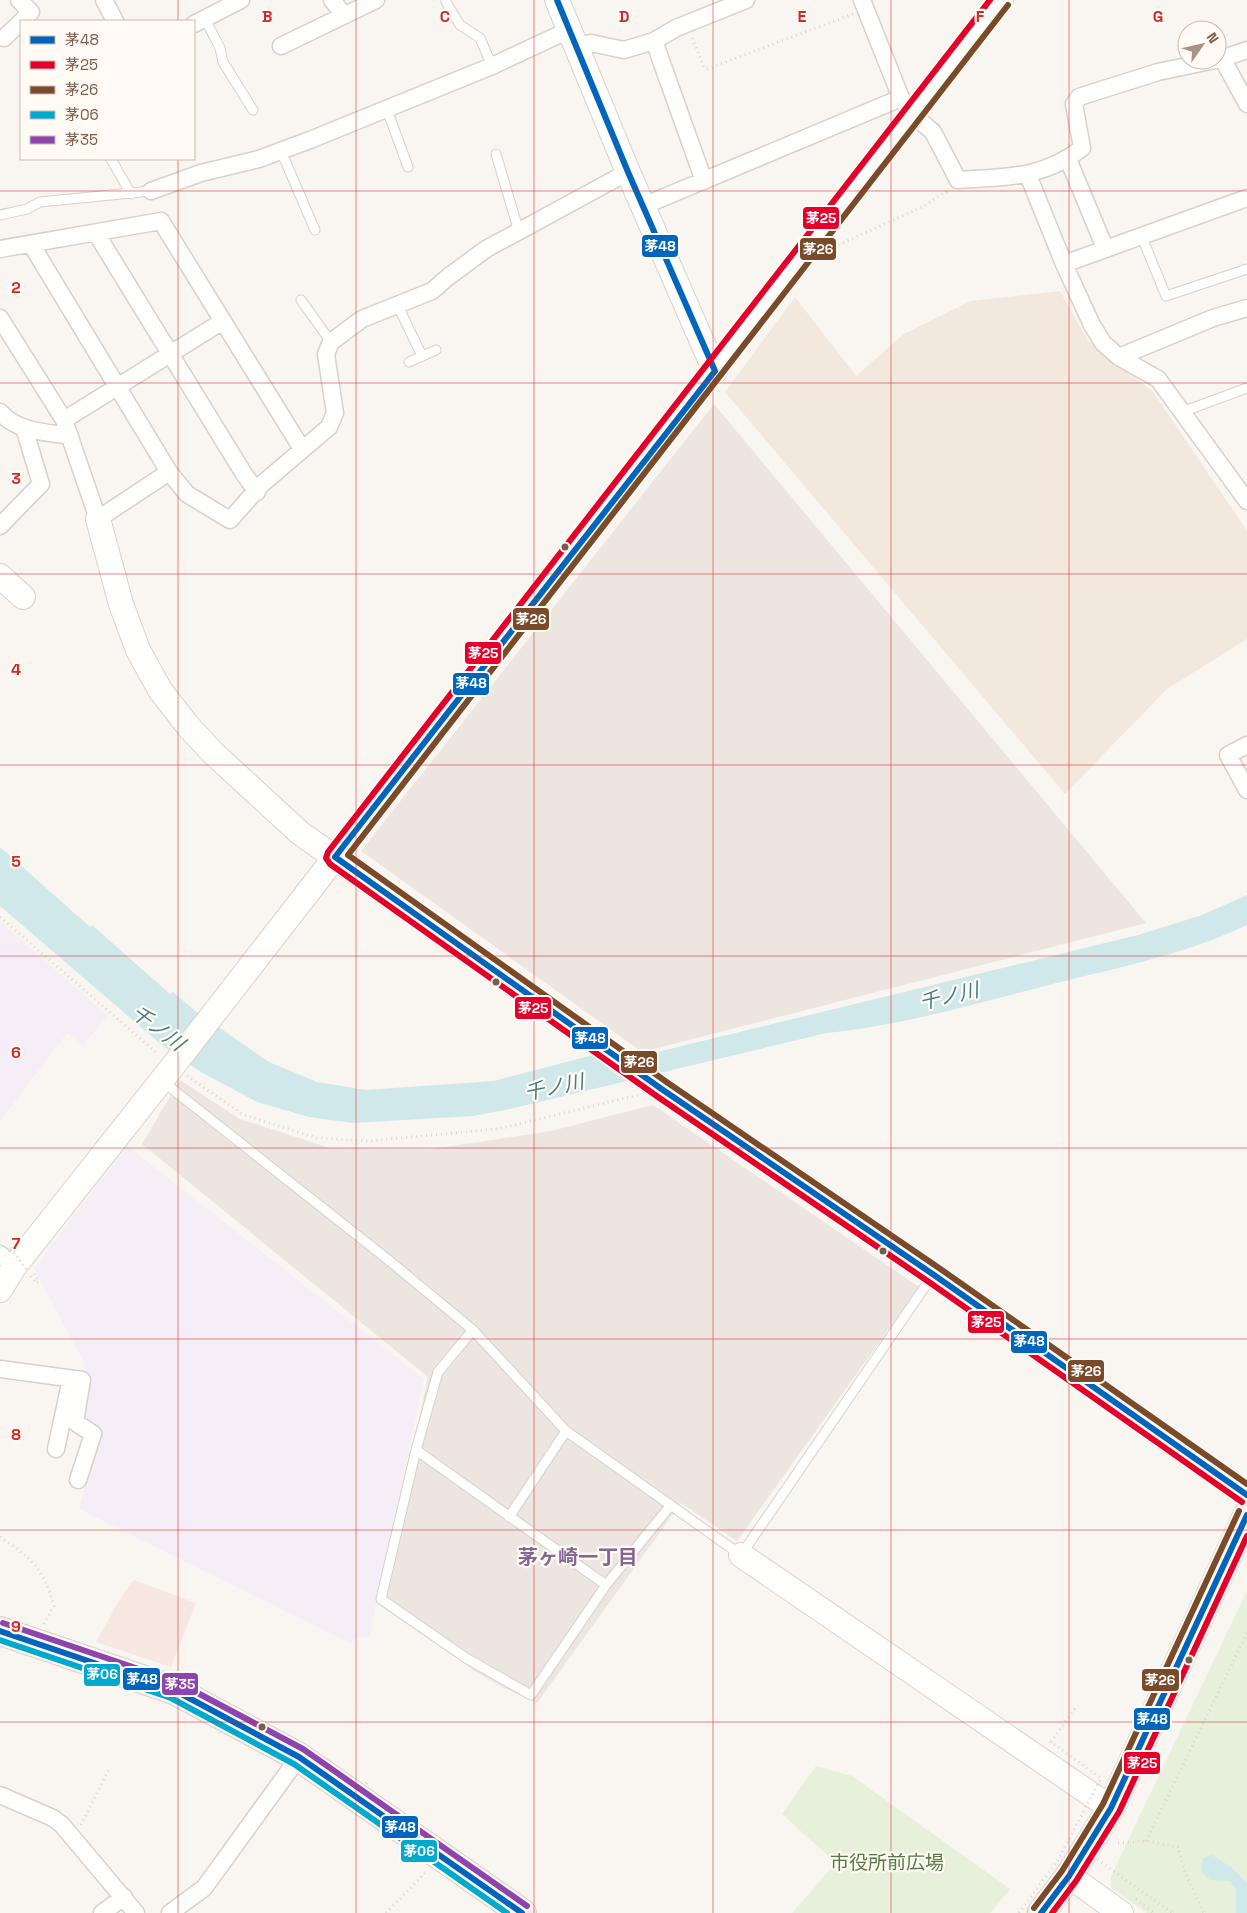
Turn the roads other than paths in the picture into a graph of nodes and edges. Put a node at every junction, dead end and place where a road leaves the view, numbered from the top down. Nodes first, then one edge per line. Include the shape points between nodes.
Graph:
1 (19, 0) edge
2 (104, 0) edge
3 (241, 0) edge
4 (332, 0) edge
5 (376, 0) edge
6 (557, 0) edge
7 (746, 0) edge
8 (1001, 0) edge
9 (446, 2) dead end
10 (864, 5) edge
11 (344, 15) junction
12 (23, 20) edge
13 (114, 20) edge
14 (199, 22) edge
15 (20, 23) edge
16 (573, 39) junction
17 (1, 41) edge
18 (654, 41) junction
19 (281, 46) dead end
20 (1247, 50) edge
21 (1227, 56) edge
22 (492, 66) junction
23 (1177, 68) edge
24 (1225, 70) edge
25 (1247, 104) edge
26 (386, 107) junction
27 (907, 107) junction
28 (253, 110) dead end
29 (281, 151) junction
30 (496, 154) dead end
31 (1068, 159) junction
32 (112, 160) edge
33 (197, 165) edge
34 (408, 167) dead end
35 (628, 172) junction
36 (1028, 175) junction
37 (704, 181) junction
38 (151, 191) joint
39 (131, 194) junction
40 (1247, 198) edge
41 (643, 206) junction
42 (0, 215) edge
43 (315, 230) dead end
44 (519, 232) junction
45 (96, 233) junction
46 (1141, 236) junction
47 (31, 244) junction
48 (1105, 248) junction
49 (0, 249) edge
50 (1064, 264) junction
51 (1247, 269) edge
52 (300, 300) dead end
53 (398, 304) junction
54 (1247, 308) edge
55 (0, 318) edge
56 (223, 321) junction
57 (331, 342) junction
58 (436, 350) dead end
59 (170, 354) junction
60 (422, 356) junction
61 (1119, 357) junction
62 (409, 362) dead end
63 (715, 371) junction
64 (117, 387) junction
65 (1247, 388) edge
66 (0, 412) edge
67 (1182, 412) junction
68 (24, 428) junction
69 (67, 428) junction
70 (302, 449) junction
71 (169, 472) junction
72 (257, 492) junction
73 (1245, 492) edge
74 (98, 519) junction
75 (0, 526) edge
76 (0, 576) edge
77 (23, 597) dead end
78 (1247, 745) edge
79 (1247, 790) edge
80 (335, 857) junction
81 (168, 1073) junction
82 (17, 1262) edge
83 (934, 1275) junction
84 (0, 1290) edge
85 (473, 1330) junction
86 (0, 1369) edge
87 (71, 1379) junction
88 (566, 1431) junction
89 (56, 1449) dead end
90 (416, 1450) junction
91 (78, 1480) dead end
92 (1247, 1495) edge
93 (670, 1506) junction
94 (1247, 1515) edge
95 (510, 1517) junction
96 (741, 1555) junction
97 (606, 1585) junction
98 (0, 1631) edge
99 (299, 1757) junction
100 (0, 1795) edge
101 (1111, 1808) junction
102 (1070, 1876) junction
103 (124, 1897) junction
104 (102, 1913) edge
105 (136, 1913) edge
106 (170, 1913) edge
107 (522, 1913) edge
108 (1041, 1913) edge
109 (1121, 1913) edge

1 - 12 street via 31,12
2 - 13 street
3 - 14 street
4 - 11 street
5 - 11 street
6 - 16 street
7 - 18 street via 684,24
8 - 27 street
9 - 22 lane via 460,25 480,38
10 - 27 street
11 - 19 street
14 - 28 lane via 220,48 224,62
15 - 17 street
16 - 18 street via 624,50
16 - 22 street
16 - 35 street
18 - 37 street
20 - 21 street
22 - 26 street
23 - 31 street via 1079,97 1074,104 1082,148
24 - 25 street
26 - 29 street
26 - 34 lane
27 - 36 street via 933,132 958,180
27 - 37 street
27 - 63 street via 802,258
29 - 33 street via 259,159
29 - 43 lane
30 - 44 lane
31 - 36 street
31 - 48 street
32 - 39 lane
33 - 38 street
35 - 41 street
35 - 44 street
36 - 50 street
37 - 41 street
38 - 39 lane
39 - 42 lane via 40,202 27,209
40 - 46 street
41 - 63 street
44 - 53 street via 486,250 432,291
45 - 47 street
45 - 56 street via 161,221
45 - 59 street
46 - 48 street
46 - 51 lane via 1166,296
47 - 49 street
47 - 64 street
48 - 50 street
50 - 61 street via 1092,325 1103,343
52 - 57 lane
53 - 57 street via 362,319
53 - 60 lane
54 - 61 street
55 - 69 street
56 - 59 street
56 - 70 street
57 - 70 street via 326,354 334,413 329,427
58 - 60 lane
59 - 64 street
59 - 72 street
60 - 62 lane
61 - 67 street via 1158,379
63 - 80 street
64 - 69 street
64 - 71 street
65 - 67 lane
66 - 68 street
67 - 73 street
68 - 69 street
68 - 75 street via 42,484
69 - 74 street
70 - 72 street
71 - 72 street via 187,494 230,520
71 - 74 street
74 - 80 street via 121,604 138,650 160,690 213,753 300,833
76 - 77 street
78 - 79 street via 1228,755
80 - 81 street
80 - 83 street via 662,1090
81 - 82 street
81 - 85 lane
82 - 84 street
83 - 92 street
83 - 96 lane
85 - 88 lane
85 - 90 lane via 438,1372
86 - 87 street
87 - 89 street
87 - 91 street via 82,1380 75,1422 93,1434
88 - 93 lane
88 - 95 lane
90 - 95 lane
90 - 97 lane via 381,1599 466,1658 531,1695
93 - 96 lane
93 - 97 lane
94 - 101 main road
95 - 97 lane
96 - 101 street
98 - 99 highway via 174,1690
99 - 106 street via 204,1888
99 - 107 highway
100 - 103 street via 53,1818
101 - 102 main road
102 - 108 main road
102 - 109 street
103 - 104 street
103 - 105 street

